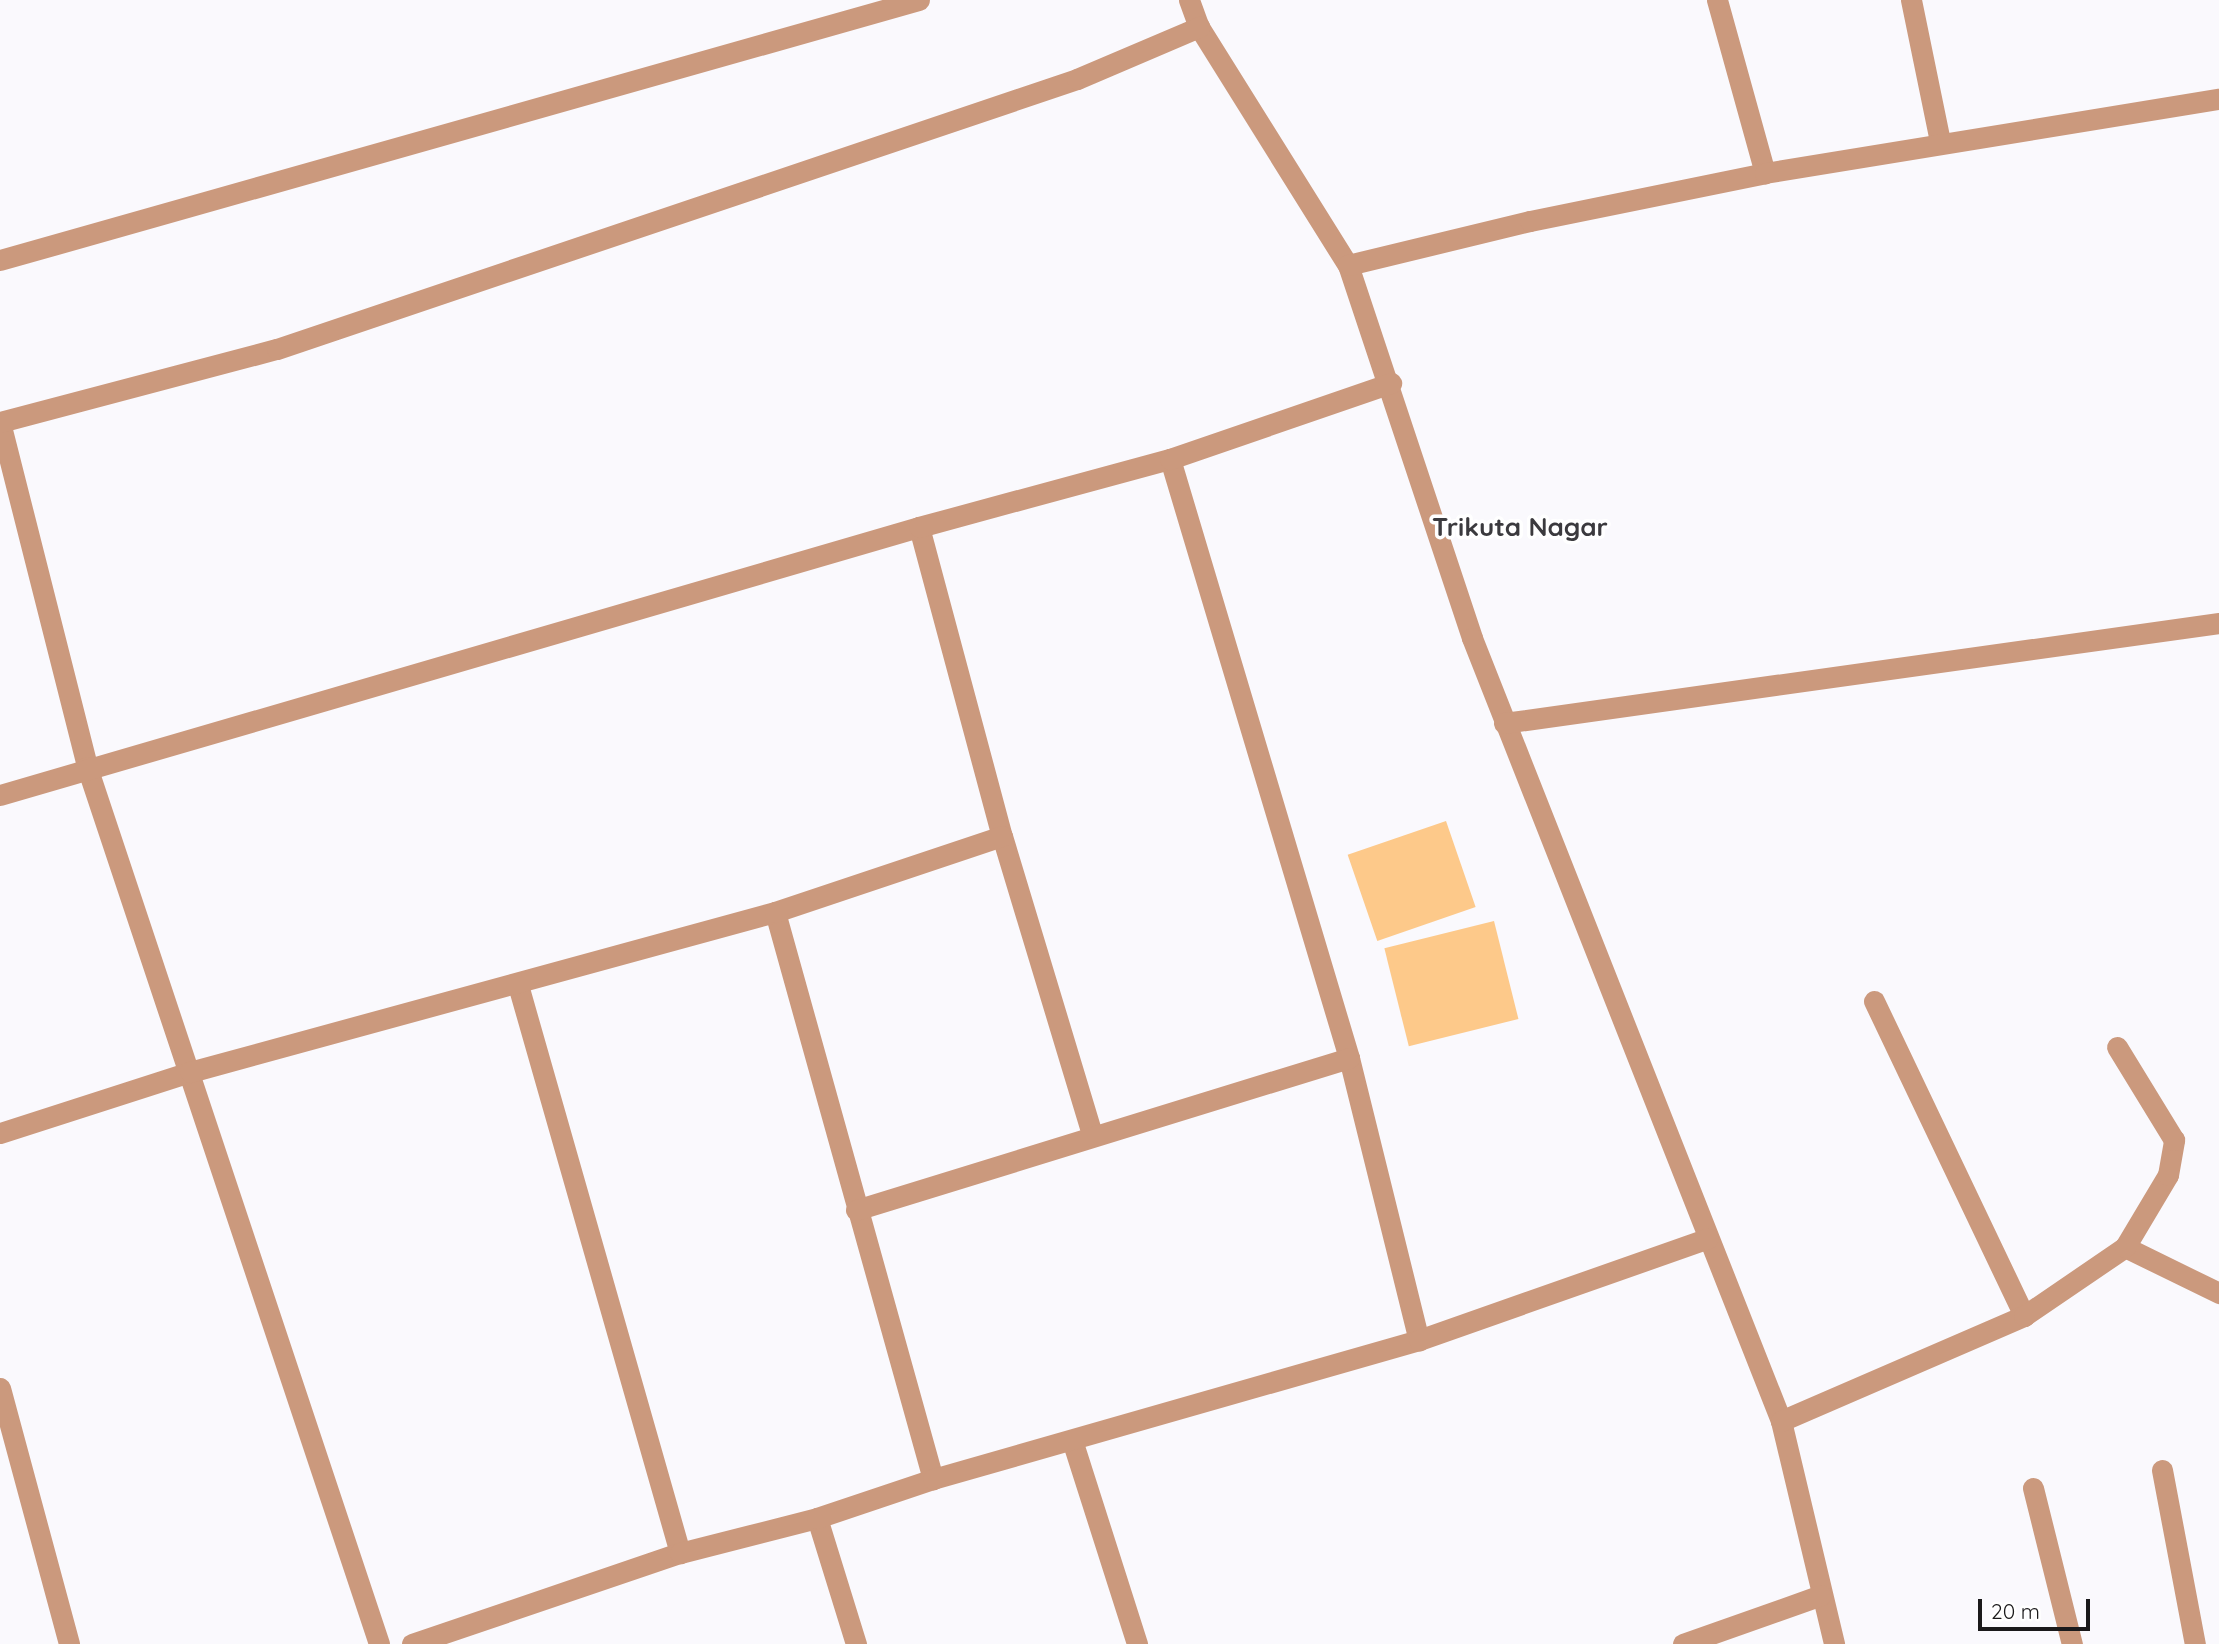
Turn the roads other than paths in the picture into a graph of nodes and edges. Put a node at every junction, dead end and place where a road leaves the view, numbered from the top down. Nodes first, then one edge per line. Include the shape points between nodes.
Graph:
1 (919, 0) edge
2 (1189, 0) edge
3 (1717, 0) edge
4 (1911, 0) edge
5 (1199, 27) junction
6 (2219, 99) edge
7 (1940, 141) junction
8 (1765, 173) junction
9 (0, 260) edge
10 (1348, 265) junction
11 (1391, 383) junction
12 (0, 422) edge
13 (1170, 459) junction
14 (919, 527) junction
15 (2219, 623) edge
16 (1504, 723) junction
17 (88, 767) junction
18 (0, 795) edge
19 (1002, 836) junction
20 (775, 912) junction
21 (518, 985) junction
22 (1874, 1001) dead end
23 (2117, 1047) dead end
24 (1349, 1058) junction
25 (190, 1072) junction
26 (0, 1133) edge
27 (1092, 1135) junction
28 (856, 1210) junction
29 (1708, 1238) junction
30 (2124, 1247) junction
31 (2219, 1293) edge
32 (2024, 1316) junction
33 (1419, 1340) junction
34 (1, 1394) edge
35 (1781, 1421) junction
36 (1072, 1440) junction
37 (2162, 1470) dead end
38 (933, 1479) junction
39 (2033, 1488) dead end
40 (817, 1518) junction
41 (680, 1553) junction
42 (1821, 1595) junction
43 (68, 1644) edge
44 (379, 1644) edge
45 (412, 1644) edge
46 (856, 1644) edge
47 (1137, 1644) edge
48 (1683, 1644) edge
49 (1834, 1644) edge
50 (2072, 1644) edge
51 (2195, 1644) edge

1 - 9 street
2 - 5 street
3 - 8 street
4 - 7 street
5 - 10 street
5 - 12 street via 1064,83 290,345
6 - 7 street
7 - 8 street
8 - 10 street via 1530,221
10 - 11 street
11 - 13 street
11 - 16 street via 1472,638
12 - 17 street
13 - 14 street
13 - 24 street
14 - 17 street
14 - 19 street
15 - 16 street
16 - 29 street
17 - 18 street
17 - 25 street
19 - 20 street
19 - 27 street
20 - 21 street
20 - 28 street
21 - 25 street
21 - 41 street
22 - 32 street
23 - 30 street via 2174,1140 2168,1175
24 - 27 street
24 - 33 street
25 - 26 street
25 - 44 street
27 - 28 street
28 - 38 street
29 - 33 street
29 - 35 street
30 - 31 street
30 - 32 street
32 - 35 street
33 - 36 street
34 - 43 street
35 - 42 street
36 - 38 street
36 - 47 street
37 - 51 street
38 - 40 street
39 - 50 street
40 - 41 street
40 - 46 street
41 - 45 street
42 - 48 street
42 - 49 street

